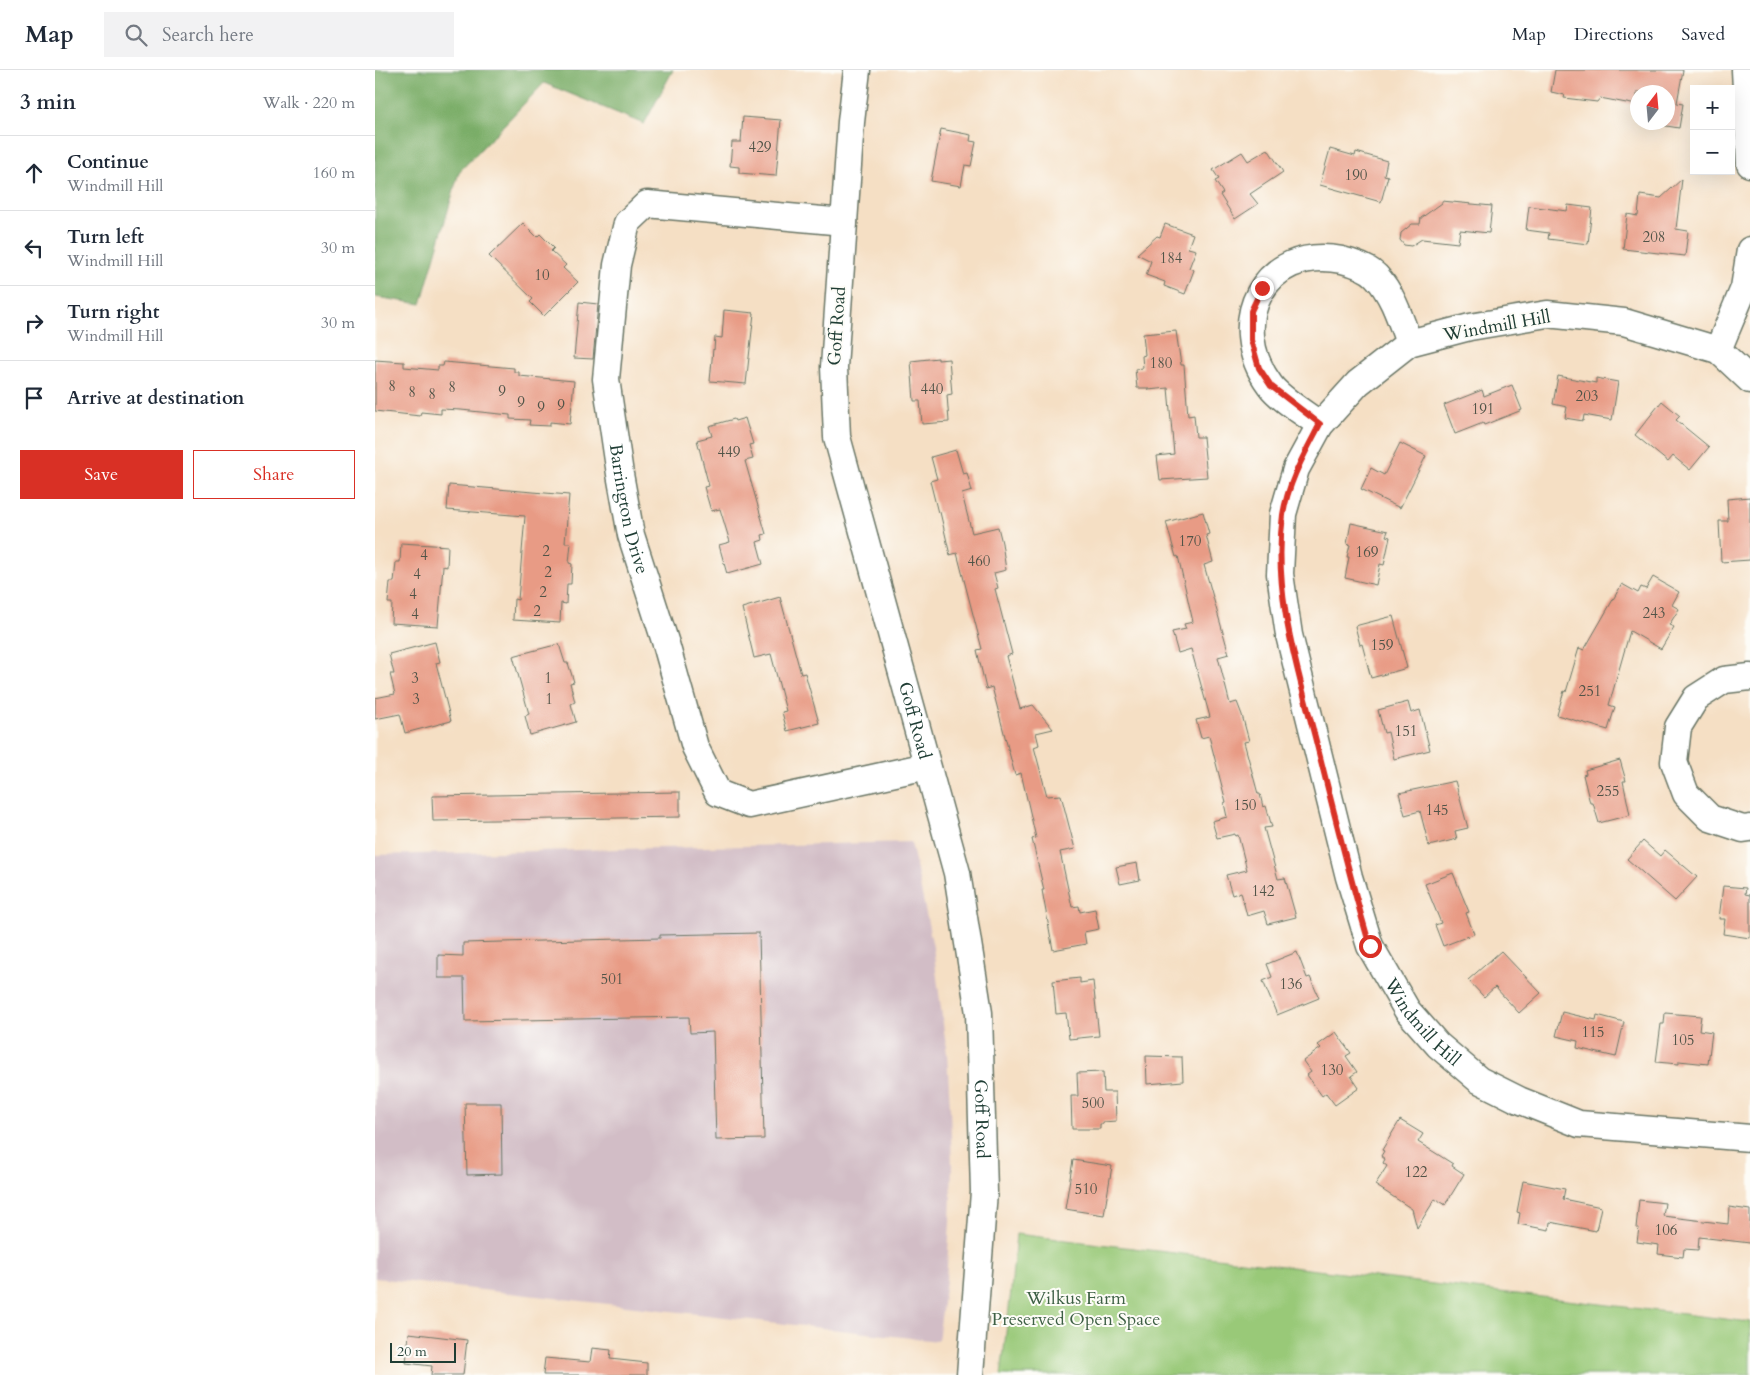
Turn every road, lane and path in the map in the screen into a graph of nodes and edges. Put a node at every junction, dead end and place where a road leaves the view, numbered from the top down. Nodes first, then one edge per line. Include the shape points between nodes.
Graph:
1 (857, 70) edge
2 (1745, 70) edge
3 (1750, 164) edge
4 (844, 222) junction
5 (1750, 250) edge
6 (1409, 344) junction
7 (1718, 350) junction
8 (1750, 380) edge
9 (1320, 424) junction
10 (1750, 676) edge
11 (927, 766) junction
12 (1750, 828) edge
13 (1750, 1138) edge
14 (970, 1375) edge

1 - 4 street, Goff Road
2 - 3 street
4 - 11 street, Goff Road via 834,367 837,437
4 - 11 street, Barrington Drive via 647,204 627,223 617,264 606,379 620,474 631,535 695,747 718,793 749,805
5 - 7 street via 1744,288
6 - 7 street, Windmill Hill via 1470,327 1547,314 1624,322
6 - 9 street, Windmill Hill via 1358,383
6 - 9 street via 1389,294 1375,275 1357,263 1329,257 1302,260 1275,273 1262,288 1251,311 1251,340 1259,368 1271,386
7 - 8 street, Windmill Hill
9 - 13 street, Windmill Hill via 1296,469 1283,514 1280,574 1289,635 1349,877 1370,946 1407,1010 1438,1045 1479,1080 1579,1124
10 - 12 street via 1725,680 1696,698 1678,727 1674,762 1686,794 1710,818 1743,829
11 - 14 street, Goff Road via 957,873 979,1013 984,1192

